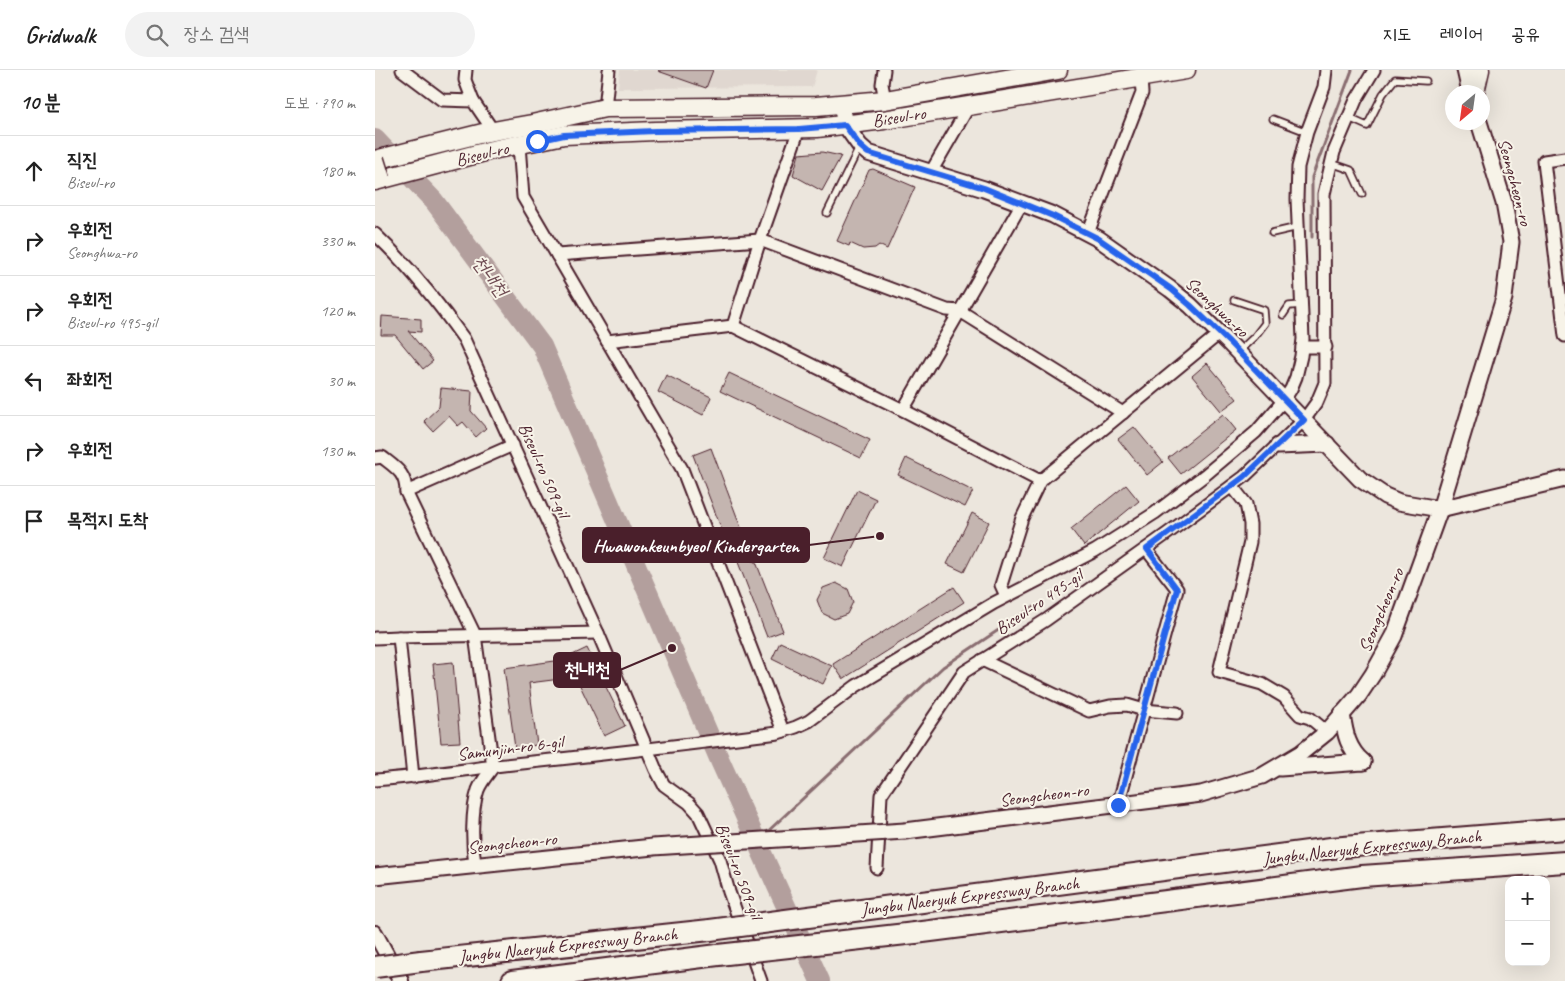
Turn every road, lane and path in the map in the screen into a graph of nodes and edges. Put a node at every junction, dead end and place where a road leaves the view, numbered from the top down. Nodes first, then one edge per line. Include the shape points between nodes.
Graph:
1 (402, 70) edge
2 (466, 70) edge
3 (609, 70) edge
4 (884, 70) edge
5 (1057, 70) edge
6 (1186, 70) edge
7 (1326, 70) edge
8 (1374, 70) edge
9 (1465, 70) edge
10 (1481, 70) edge
11 (987, 76) edge
12 (1141, 78) junction
13 (1426, 81) dead end
14 (1468, 85) edge
15 (1477, 85) edge
16 (914, 95) junction
17 (885, 100) junction
18 (473, 101) junction
19 (841, 104) junction
20 (969, 106) junction
21 (788, 107) junction
22 (605, 108) junction
23 (918, 114) junction
24 (1349, 118) junction
25 (1273, 119) dead end
26 (845, 125) junction
27 (757, 129) junction
28 (799, 129) junction
29 (1481, 130) edge
30 (489, 132) junction
31 (1307, 132) junction
32 (519, 145) junction
33 (860, 146) junction
34 (1565, 158) edge
35 (375, 160) edge
36 (1331, 163) junction
37 (931, 172) junction
38 (378, 180) edge
39 (1362, 194) dead end
40 (1022, 203) junction
41 (827, 213) dead end
42 (1298, 227) junction
43 (1088, 233) junction
44 (1272, 233) dead end
45 (375, 234) edge
46 (760, 240) junction
47 (557, 255) junction
48 (1234, 300) dead end
49 (1302, 305) junction
50 (960, 311) junction
51 (1283, 315) dead end
52 (733, 326) junction
53 (1220, 333) junction
54 (1565, 336) edge
55 (607, 341) junction
56 (1302, 347) junction
57 (1326, 347) junction
58 (1238, 352) junction
59 (1284, 400) junction
60 (903, 410) junction
61 (1123, 413) junction
62 (1304, 420) junction
63 (1327, 444) junction
64 (513, 445) junction
65 (1278, 446) junction
66 (375, 458) edge
67 (1565, 479) edge
68 (1040, 481) junction
69 (1232, 486) junction
70 (406, 492) junction
71 (1440, 509) junction
72 (1147, 549) junction
73 (1006, 596) junction
74 (598, 633) junction
75 (475, 635) junction
76 (399, 637) junction
77 (375, 638) edge
78 (982, 660) junction
79 (1144, 710) junction
80 (1177, 712) dead end
81 (1342, 714) junction
82 (780, 732) junction
83 (1327, 732) junction
84 (651, 749) junction
85 (493, 766) junction
86 (1275, 769) junction
87 (413, 777) junction
88 (375, 780) edge
89 (1118, 805) junction
90 (1565, 828) edge
91 (1565, 862) edge
92 (475, 866) junction
93 (877, 868) dead end
94 (375, 876) edge
95 (375, 933) edge
96 (375, 967) edge
97 (401, 981) edge
98 (512, 981) edge
99 (761, 981) edge

1 - 18 street via 442,100
2 - 18 street via 465,80
3 - 22 street
4 - 17 street
5 - 11 main road, Biseul-ro
6 - 12 main road, Biseul-ro
7 - 31 street, Samunjin-ro 6-gil via 1324,87
8 - 24 street, Biseul-ro 495-gil
9 - 14 main road
10 - 15 main road
11 - 16 main road, Biseul-ro
12 - 20 main road, Biseul-ro
12 - 43 street via 1142,93
13 - 24 lane via 1395,79 1383,94 1367,126
16 - 17 main road, Biseul-ro
16 - 23 main road
17 - 19 main road, Biseul-ro
18 - 30 street
19 - 21 main road, Biseul-ro
19 - 26 main road, Seonghwa-ro
20 - 23 main road, Biseul-ro
20 - 37 street
21 - 22 main road, Biseul-ro
21 - 27 main road via 786,118 767,122
22 - 30 main road, Biseul-ro
23 - 26 main road, Biseul-ro
24 - 36 street, Biseul-ro 495-gil
25 - 31 lane
26 - 28 main road, Biseul-ro
26 - 33 main road, Seonghwa-ro
27 - 28 main road, Biseul-ro
27 - 32 main road, Biseul-ro via 564,135
28 - 46 street
29 - 71 main road, Seongcheon-ro via 1504,203 1511,242 1504,298
30 - 35 main road, Biseul-ro
31 - 42 street, Samunjin-ro 6-gil via 1298,167
32 - 38 main road, Biseul-ro
32 - 47 street via 523,197
33 - 37 main road, Seonghwa-ro via 868,153
33 - 41 lane
34 - 54 street via 1544,161
35 - 38 main road, bridge
36 - 39 lane via 1351,170
36 - 57 street, Biseul-ro 495-gil via 1324,194
37 - 40 main road, Seonghwa-ro
40 - 43 main road, Seonghwa-ro
40 - 50 street
42 - 44 lane
42 - 49 street, Samunjin-ro 6-gil
43 - 53 main road, Seonghwa-ro via 1171,289
45 - 64 street, Biseul-ro 509-gil via 435,298 464,339
46 - 47 street
46 - 50 street via 947,310
46 - 52 street
47 - 55 street
48 - 58 lane via 1264,310 1265,323
49 - 51 lane via 1289,306
49 - 56 street, Samunjin-ro 6-gil
50 - 60 street
50 - 61 street
52 - 55 street
52 - 60 street
53 - 58 main road, Seonghwa-ro
53 - 61 street
55 - 82 street via 682,469
56 - 57 street
56 - 59 street, Samunjin-ro 6-gil via 1296,376
57 - 62 street, Biseul-ro 495-gil via 1325,382 1317,402
58 - 59 main road, Seonghwa-ro
59 - 62 main road, Seonghwa-ro
59 - 73 street, Samunjin-ro 6-gil via 1256,432 1155,513 1095,551
60 - 68 street
61 - 68 street
62 - 63 main road, Seonghwa-ro
62 - 65 street, Biseul-ro 495-gil
63 - 65 main road
63 - 71 main road, Seonghwa-ro via 1360,479 1385,496 1399,502
64 - 70 street
64 - 74 street, Biseul-ro 509-gil
65 - 69 street, Biseul-ro 495-gil
66 - 70 street via 382,457 397,469 406,481
67 - 71 main road, Seonghwa-ro
68 - 73 street via 1022,518 1001,585
69 - 72 street, Biseul-ro 495-gil
69 - 83 street via 1247,504 1250,542 1219,672 1262,684 1284,697 1300,715 1310,718
70 - 75 street
71 - 81 main road, Seongcheon-ro via 1394,636 1373,674
72 - 78 street, Biseul-ro 495-gil
72 - 79 street via 1177,589
73 - 82 street, Samunjin-ro 6-gil via 856,686 809,720
74 - 75 street
74 - 84 street, Biseul-ro 509-gil
75 - 76 street
75 - 85 street
76 - 77 street
76 - 87 street
78 - 79 street via 1089,711 1127,705
78 - 93 street, Biseul-ro 495-gil via 964,672 881,795
79 - 80 street
79 - 89 street
81 - 83 main road, Seongcheon-ro
81 - 86 main road via 1349,745 1363,762
82 - 84 street, Samunjin-ro 6-gil
83 - 86 main road, Seongcheon-ro
84 - 85 street, Samunjin-ro 6-gil
84 - 99 street, Biseul-ro 509-gil via 664,785 698,813 720,860
85 - 87 street, Samunjin-ro 6-gil
85 - 92 street via 478,788 472,847
86 - 89 main road, Seongcheon-ro via 1201,794
87 - 88 street, Samunjin-ro 6-gil
89 - 92 main road, Seongcheon-ro, bridge via 905,831 653,847
90 - 96 highway, Jungbu Naeryuk Expressway Branch, bridge via 1331,848 709,930
91 - 98 highway, Jungbu Naeryuk Expressway Branch, bridge via 1354,877
92 - 94 main road, Seongcheon-ro
95 - 97 street

